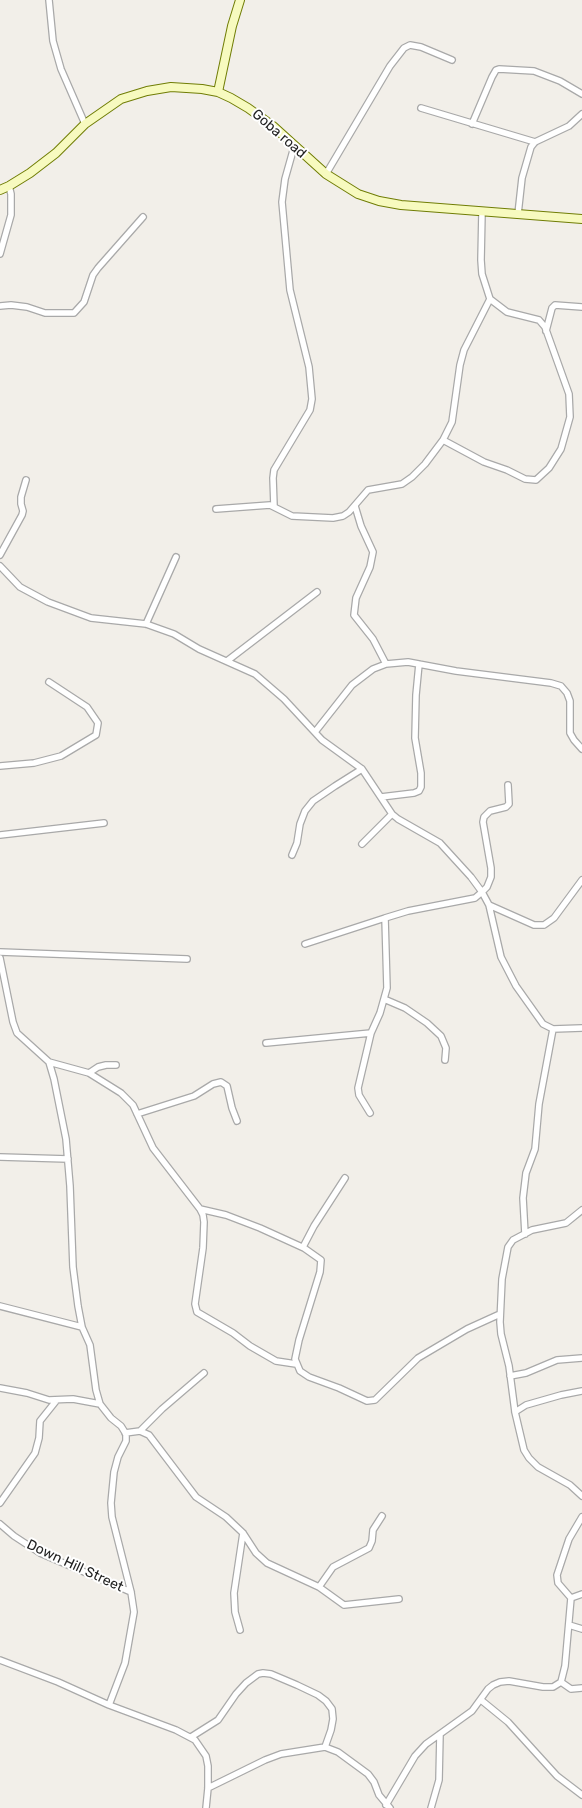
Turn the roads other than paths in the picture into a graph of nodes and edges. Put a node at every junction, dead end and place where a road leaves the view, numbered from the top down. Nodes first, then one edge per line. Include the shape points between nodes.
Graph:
1 (49, 0) edge
2 (240, 0) edge
3 (452, 60) dead end
4 (218, 92) junction
5 (582, 94) edge
6 (421, 108) dead end
7 (582, 114) edge
8 (85, 124) junction
9 (472, 124) junction
10 (535, 142) junction
11 (294, 147) junction
12 (326, 174) junction
13 (9, 186) junction
14 (0, 190) edge
15 (482, 212) junction
16 (518, 214) junction
17 (143, 217) dead end
18 (582, 219) edge
19 (0, 254) edge
20 (490, 299) junction
21 (0, 306) edge
22 (582, 307) edge
23 (546, 331) junction
24 (443, 440) junction
25 (26, 480) dead end
26 (274, 506) junction
27 (355, 506) junction
28 (216, 509) dead end
29 (0, 555) edge
30 (176, 556) dead end
31 (0, 566) edge
32 (317, 592) dead end
33 (146, 624) junction
34 (227, 661) junction
35 (386, 664) junction
36 (419, 664) junction
37 (49, 682) dead end
38 (315, 732) junction
39 (582, 748) edge
40 (0, 766) edge
41 (362, 769) junction
42 (508, 785) dead end
43 (381, 796) junction
44 (392, 814) junction
45 (104, 823) dead end
46 (0, 835) edge
47 (362, 844) dead end
48 (292, 855) dead end
49 (582, 880) edge
50 (482, 892) junction
51 (489, 905) junction
52 (385, 918) junction
53 (305, 944) dead end
54 (0, 952) edge
55 (0, 958) edge
56 (186, 959) dead end
57 (3, 986) edge
58 (384, 999) junction
59 (582, 1028) edge
60 (553, 1030) junction
61 (371, 1033) junction
62 (266, 1043) dead end
63 (445, 1060) dead end
64 (49, 1062) junction
65 (116, 1065) dead end
66 (89, 1073) junction
67 (370, 1113) dead end
68 (137, 1114) junction
69 (237, 1121) dead end
70 (0, 1158) edge
71 (68, 1159) junction
72 (345, 1178) dead end
73 (200, 1209) junction
74 (582, 1210) edge
75 (525, 1234) junction
76 (303, 1247) junction
77 (0, 1306) edge
78 (500, 1314) junction
79 (82, 1327) junction
80 (582, 1358) edge
81 (296, 1364) junction
82 (204, 1373) dead end
83 (510, 1376) junction
84 (0, 1388) edge
85 (582, 1392) edge
86 (56, 1401) junction
87 (100, 1404) junction
88 (515, 1412) junction
89 (140, 1431) junction
90 (125, 1433) junction
91 (582, 1496) edge
92 (0, 1503) edge
93 (382, 1516) dead end
94 (582, 1517) edge
95 (0, 1524) edge
96 (243, 1533) junction
97 (319, 1587) junction
98 (131, 1592) junction
99 (582, 1594) edge
100 (571, 1598) junction
101 (399, 1599) dead end
102 (570, 1625) junction
103 (582, 1629) edge
104 (240, 1630) dead end
105 (0, 1660) edge
106 (561, 1682) junction
107 (582, 1688) edge
108 (482, 1700) junction
109 (109, 1706) junction
110 (440, 1734) junction
111 (191, 1737) junction
112 (325, 1747) junction
113 (208, 1788) junction
114 (582, 1795) edge
115 (388, 1806) edge
116 (206, 1808) edge
117 (431, 1808) edge

1 - 8 street via 54,41 61,69
2 - 4 street
3 - 12 street via 422,47 410,45 404,48 390,66
4 - 8 street, Goba road via 171,87 147,91 121,99
4 - 11 street, Goba road via 248,108 273,126
5 - 9 street via 560,81 534,71 499,68 492,77
6 - 9 street
7 - 10 street via 570,126
8 - 13 street, Goba road via 56,153
9 - 10 street
10 - 16 street via 527,158 522,178
11 - 12 street, Goba road
11 - 26 street via 285,179 283,208 290,290 309,367 312,399 310,410 274,470
12 - 15 street, Goba road via 358,194 379,201
13 - 14 street, Goba road
13 - 19 street via 11,215
15 - 16 street, Goba road
15 - 20 street via 482,274
16 - 18 street, Goba road
17 - 21 street via 98,268 84,302 74,313 45,313 27,307
20 - 23 street via 507,312 539,320
20 - 24 street via 464,350 452,422
22 - 23 street via 555,306 552,308
23 - 24 street via 569,394 570,417 561,450 540,477 536,480 525,479 484,462
24 - 27 street via 412,477 402,484 368,490
25 - 29 street via 21,497 22,515
26 - 27 street via 292,516 319,518 343,516
26 - 28 street
27 - 35 street via 373,552 370,567 356,598 354,615 373,639
30 - 33 street
31 - 33 street via 20,587 73,612 91,618
32 - 34 street
33 - 34 street via 174,634 199,649
34 - 38 street via 255,674 284,699
35 - 36 street
35 - 38 street via 373,669 352,686
36 - 39 street via 561,686 567,692 570,701 570,733
36 - 43 street via 415,738 421,787 414,793
37 - 40 street via 87,707 98,723 96,735 61,756 34,763
38 - 41 street
41 - 43 street
41 - 48 street via 313,801 305,811
42 - 50 street via 509,804 490,811 484,817 491,868 487,887
43 - 44 street
44 - 47 street
44 - 50 street via 440,843 471,876
45 - 46 street
49 - 51 street via 554,918 544,925 534,925
50 - 51 street
50 - 52 street via 475,898
51 - 60 street via 500,957 506,969 543,1024
52 - 53 street
52 - 58 street via 387,988
54 - 56 street
55 - 57 street
57 - 64 street via 17,1032
58 - 61 street
58 - 63 street via 405,1008 441,1036 446,1048
59 - 60 street
60 - 75 street via 539,1104 535,1149 526,1173 523,1198
61 - 62 street
61 - 67 street via 358,1088 359,1095
64 - 66 street
64 - 71 street via 63,1119
65 - 66 street via 106,1064
66 - 68 street via 121,1093 133,1105
68 - 69 street via 194,1096 221,1082 227,1086
68 - 73 street via 153,1148
70 - 71 street
71 - 79 street via 73,1267
72 - 76 street
73 - 76 street via 226,1215
73 - 81 street via 204,1222 195,1304 197,1312 276,1361
74 - 75 street via 566,1223 532,1230
75 - 78 street via 513,1240 508,1247 502,1279
76 - 81 street via 316,1255 322,1264 299,1340
77 - 79 street
78 - 81 street via 467,1329 418,1358 375,1400 367,1401 309,1377 300,1372
78 - 83 street via 501,1334
79 - 87 street via 90,1345
80 - 83 street via 557,1360 526,1373
82 - 89 street
83 - 88 street
84 - 86 street
85 - 88 street via 526,1405
86 - 87 street via 73,1399
86 - 92 street via 40,1420 35,1453
87 - 90 street
88 - 91 street via 524,1450 529,1458 538,1467 570,1485
89 - 90 street
89 - 96 street via 153,1439 196,1498 226,1517
90 - 98 street via 126,1441 114,1472 111,1503 112,1517
93 - 97 street via 373,1530 369,1548 333,1567
94 - 100 street via 569,1540 557,1574 558,1583
95 - 98 street, Down Hill Street via 18,1540 40,1553
96 - 97 street via 267,1564
96 - 104 street via 234,1593 235,1612
97 - 101 street via 344,1605
98 - 109 street via 134,1612 125,1663
99 - 100 street
100 - 102 street
102 - 103 street
102 - 106 street
105 - 109 street via 58,1682
106 - 107 street via 571,1689
106 - 108 street via 554,1687 543,1687 509,1681 500,1682 488,1689
108 - 110 street via 472,1711
108 - 114 street via 508,1722 557,1776
109 - 111 street
110 - 115 street via 415,1756
110 - 117 street via 439,1780
111 - 112 street via 218,1720 246,1683 263,1673 272,1674 326,1700 332,1709 333,1719
111 - 113 street via 206,1756
112 - 113 street via 281,1754
112 - 115 street via 338,1752 368,1774
113 - 116 street

